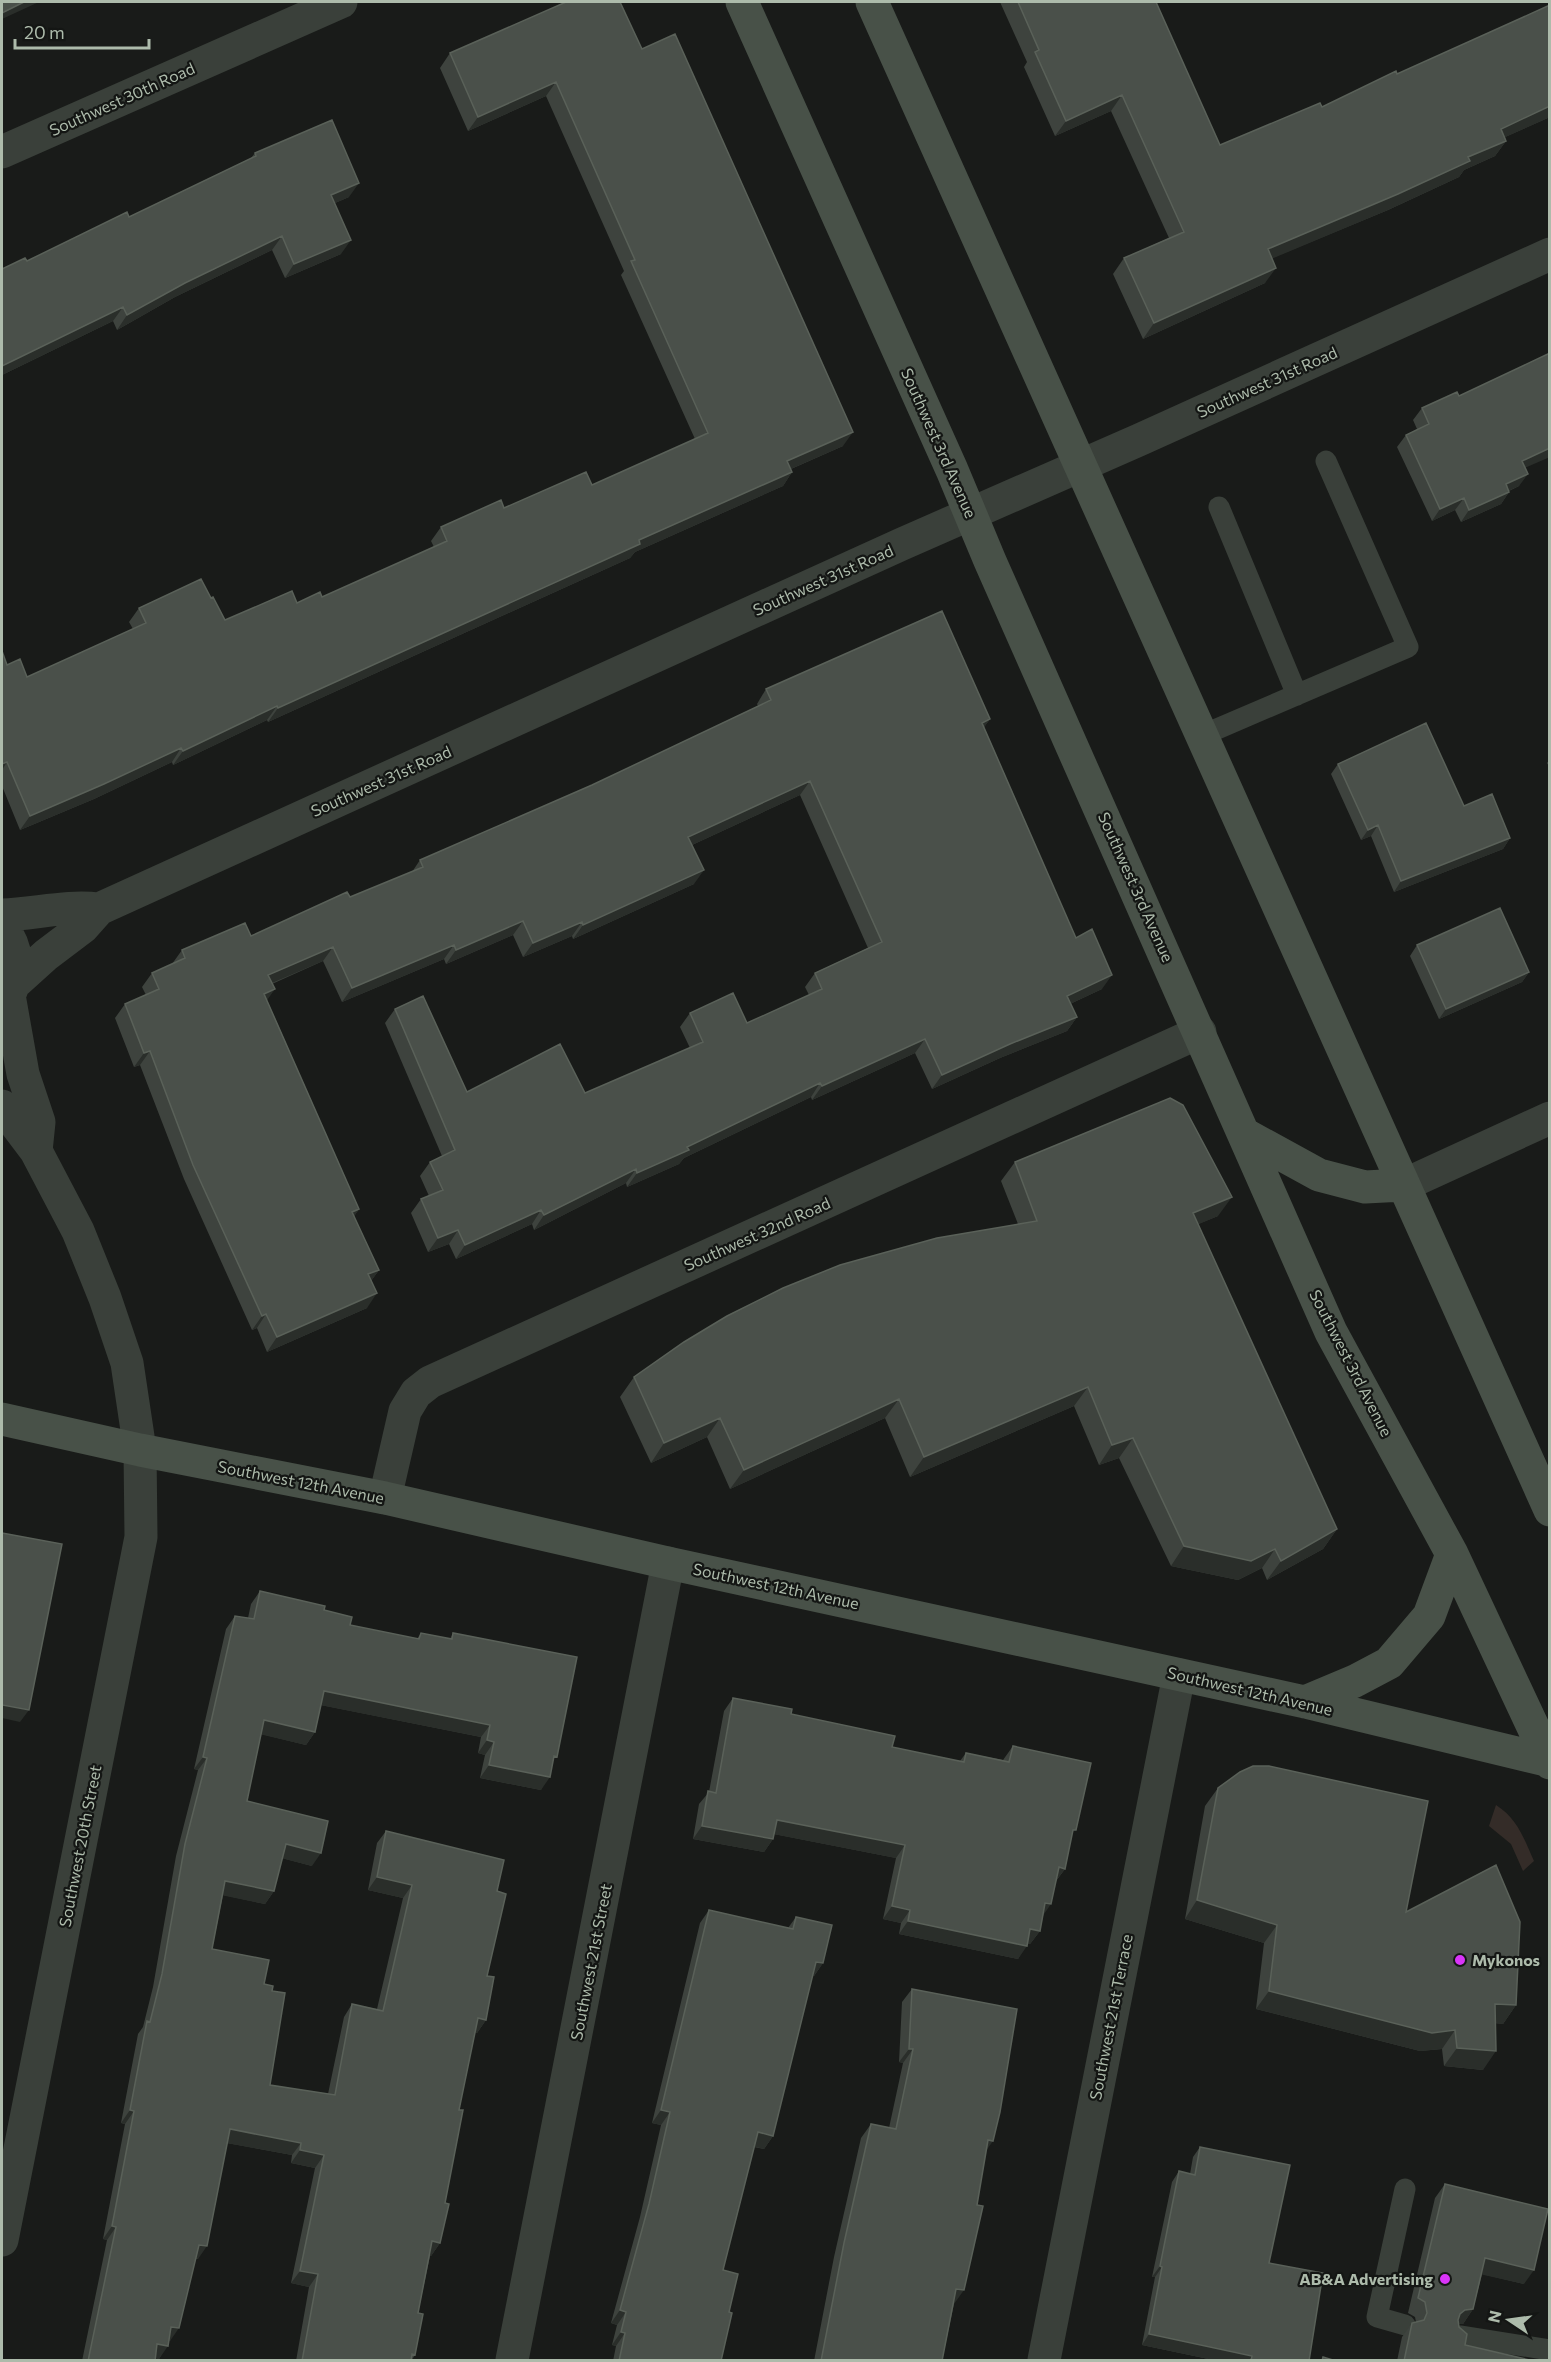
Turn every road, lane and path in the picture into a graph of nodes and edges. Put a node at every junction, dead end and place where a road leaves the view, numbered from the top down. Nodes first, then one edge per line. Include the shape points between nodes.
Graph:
1 (341, 2) edge
2 (742, 2) edge
3 (872, 2) edge
4 (2, 152) edge
5 (1550, 254) edge
6 (1326, 461) dead end
7 (1082, 465) junction
8 (1219, 507) dead end
9 (971, 514) junction
10 (1297, 694) junction
11 (1203, 735) junction
12 (99, 909) junction
13 (2, 915) edge
14 (2, 927) edge
15 (8, 994) edge
16 (1200, 1032) junction
17 (2, 1106) edge
18 (1550, 1118) edge
19 (1246, 1135) junction
20 (36, 1151) junction
21 (1404, 1185) junction
22 (2, 1419) edge
23 (140, 1450) junction
24 (385, 1498) junction
25 (1550, 1510) edge
26 (1452, 1554) junction
27 (668, 1563) junction
28 (1179, 1674) junction
29 (1305, 1702) junction
30 (1549, 1762) edge
31 (1405, 2189) dead end
32 (2, 2240) edge
33 (1405, 2325) dead end
34 (1460, 2336) edge
35 (1550, 2350) edge
36 (512, 2361) edge
37 (1044, 2361) edge

1 - 4 street, Southwest 30th Road
2 - 9 main road, Southwest 3rd Avenue
3 - 7 main road
5 - 7 street, Southwest 31st Road
6 - 10 lane via 1408,647
7 - 9 street, Southwest 31st Road
7 - 11 main road
8 - 10 lane
9 - 12 street, Southwest 31st Road
9 - 16 main road, Southwest 3rd Avenue
10 - 11 lane
11 - 21 main road
12 - 13 street, Southwest 31st Road via 76,906
12 - 15 street, Southwest 31st Road
14 - 15 street via 13,945 16,964
15 - 20 street via 23,1074 39,1122
16 - 19 main road, Southwest 3rd Avenue
16 - 24 street, Southwest 32nd Road via 430,1382 416,1393 405,1411
17 - 20 street, Southwest 20th Street
18 - 21 street
19 - 21 main road via 1318,1175 1365,1187
19 - 26 main road, Southwest 3rd Avenue via 1332,1332
20 - 23 street, Southwest 20th Street via 78,1231 128,1362
21 - 25 main road
22 - 23 main road, Southwest 12th Avenue
23 - 24 main road, Southwest 12th Avenue
23 - 32 street, Southwest 20th Street via 141,1537
24 - 27 main road, Southwest 12th Avenue
26 - 29 main road via 1429,1616 1389,1663
26 - 30 main road, Southwest 3rd Avenue
27 - 28 main road, Southwest 12th Avenue
27 - 36 street, Southwest 21st Street
28 - 29 main road, Southwest 12th Avenue
28 - 37 street, Southwest 21st Terrace
29 - 30 main road, Southwest 12th Avenue
31 - 33 lane via 1377,2317
34 - 35 lane

